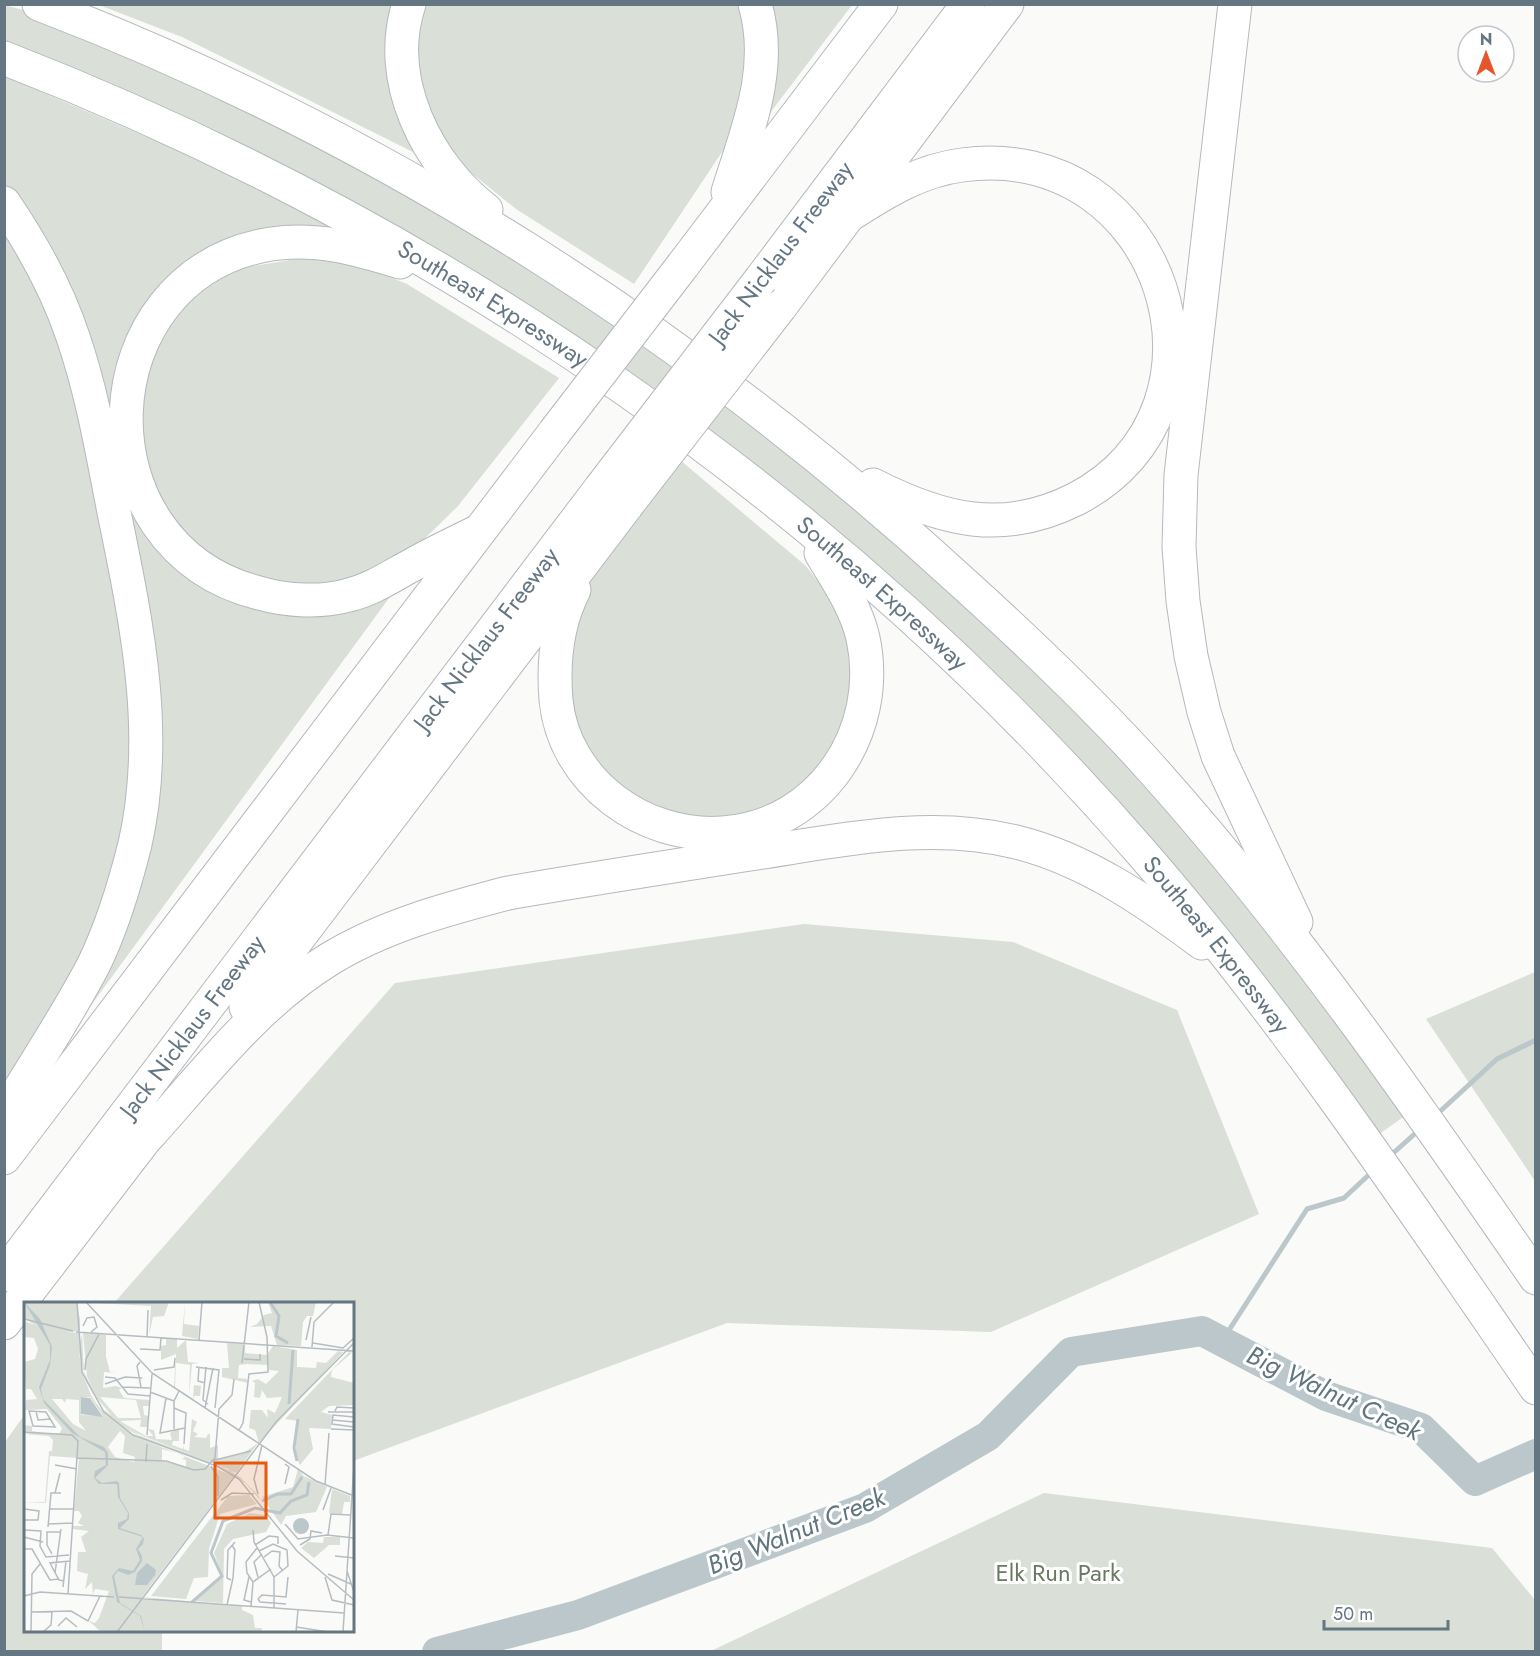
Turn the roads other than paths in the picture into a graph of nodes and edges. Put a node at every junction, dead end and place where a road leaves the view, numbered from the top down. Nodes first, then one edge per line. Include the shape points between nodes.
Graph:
1 (39, 4) edge
2 (409, 4) edge
3 (755, 4) edge
4 (881, 4) edge
5 (968, 4) edge
6 (1007, 4) edge
7 (1235, 4) edge
8 (4, 58) edge
9 (4, 203) edge
10 (851, 214) junction
11 (721, 216) junction
12 (567, 274) junction
13 (456, 279) junction
14 (824, 461) junction
15 (614, 497) junction
16 (805, 526) junction
17 (479, 531) junction
18 (600, 538) junction
19 (1317, 967) junction
20 (1257, 995) junction
21 (4, 1115) edge
22 (149, 1135) junction
23 (4, 1158) edge
24 (4, 1275) edge
25 (1536, 1278) edge
26 (4, 1323) edge
27 (1536, 1388) edge

1 - 12 highway via 180,62 348,146
2 - 12 highway via 403,36 404,61 409,99 422,134 440,162 481,206
3 - 11 highway via 760,21 761,78
4 - 11 highway
5 - 15 highway, Jack Nicklaus Freeway, bridge via 762,279
6 - 10 highway
7 - 19 highway via 1181,475 1179,547 1183,601 1191,656 1218,756
8 - 13 highway, Southeast Expressway via 206,143
9 - 21 highway via 39,259 73,336 93,412 134,611 146,702 142,800 135,844 119,900 93,966
10 - 14 highway via 891,189 960,165 1020,164 1076,184 1098,196 1141,245 1165,303 1170,332 1169,363 1156,412 1113,474 1056,509 1025,518 979,520 946,516 913,505
10 - 15 highway, bridge via 780,307
11 - 17 highway, bridge
12 - 14 highway via 664,339
13 - 16 highway, Southeast Expressway via 633,395
13 - 17 highway via 334,243 272,244 241,251 186,282 149,330 130,376 125,435 139,490 160,526 190,559 240,589 276,598 348,596 381,583
14 - 19 highway via 1029,643 1140,756
15 - 18 highway
15 - 24 highway, Jack Nicklaus Freeway
16 - 18 highway via 858,621 867,664 867,699 845,758 816,793 755,827 723,833 657,824 610,799 591,780 565,738 555,688 560,628 570,597
16 - 20 highway, Southeast Expressway via 927,633 1053,756 1145,856
17 - 23 highway
18 - 22 highway
19 - 25 highway
20 - 22 highway via 1201,943 1160,913 1109,880 1061,857 982,835 921,832 847,839 508,893 370,937 328,960 260,1014
20 - 27 highway, Southeast Expressway via 1358,1131
22 - 26 highway

